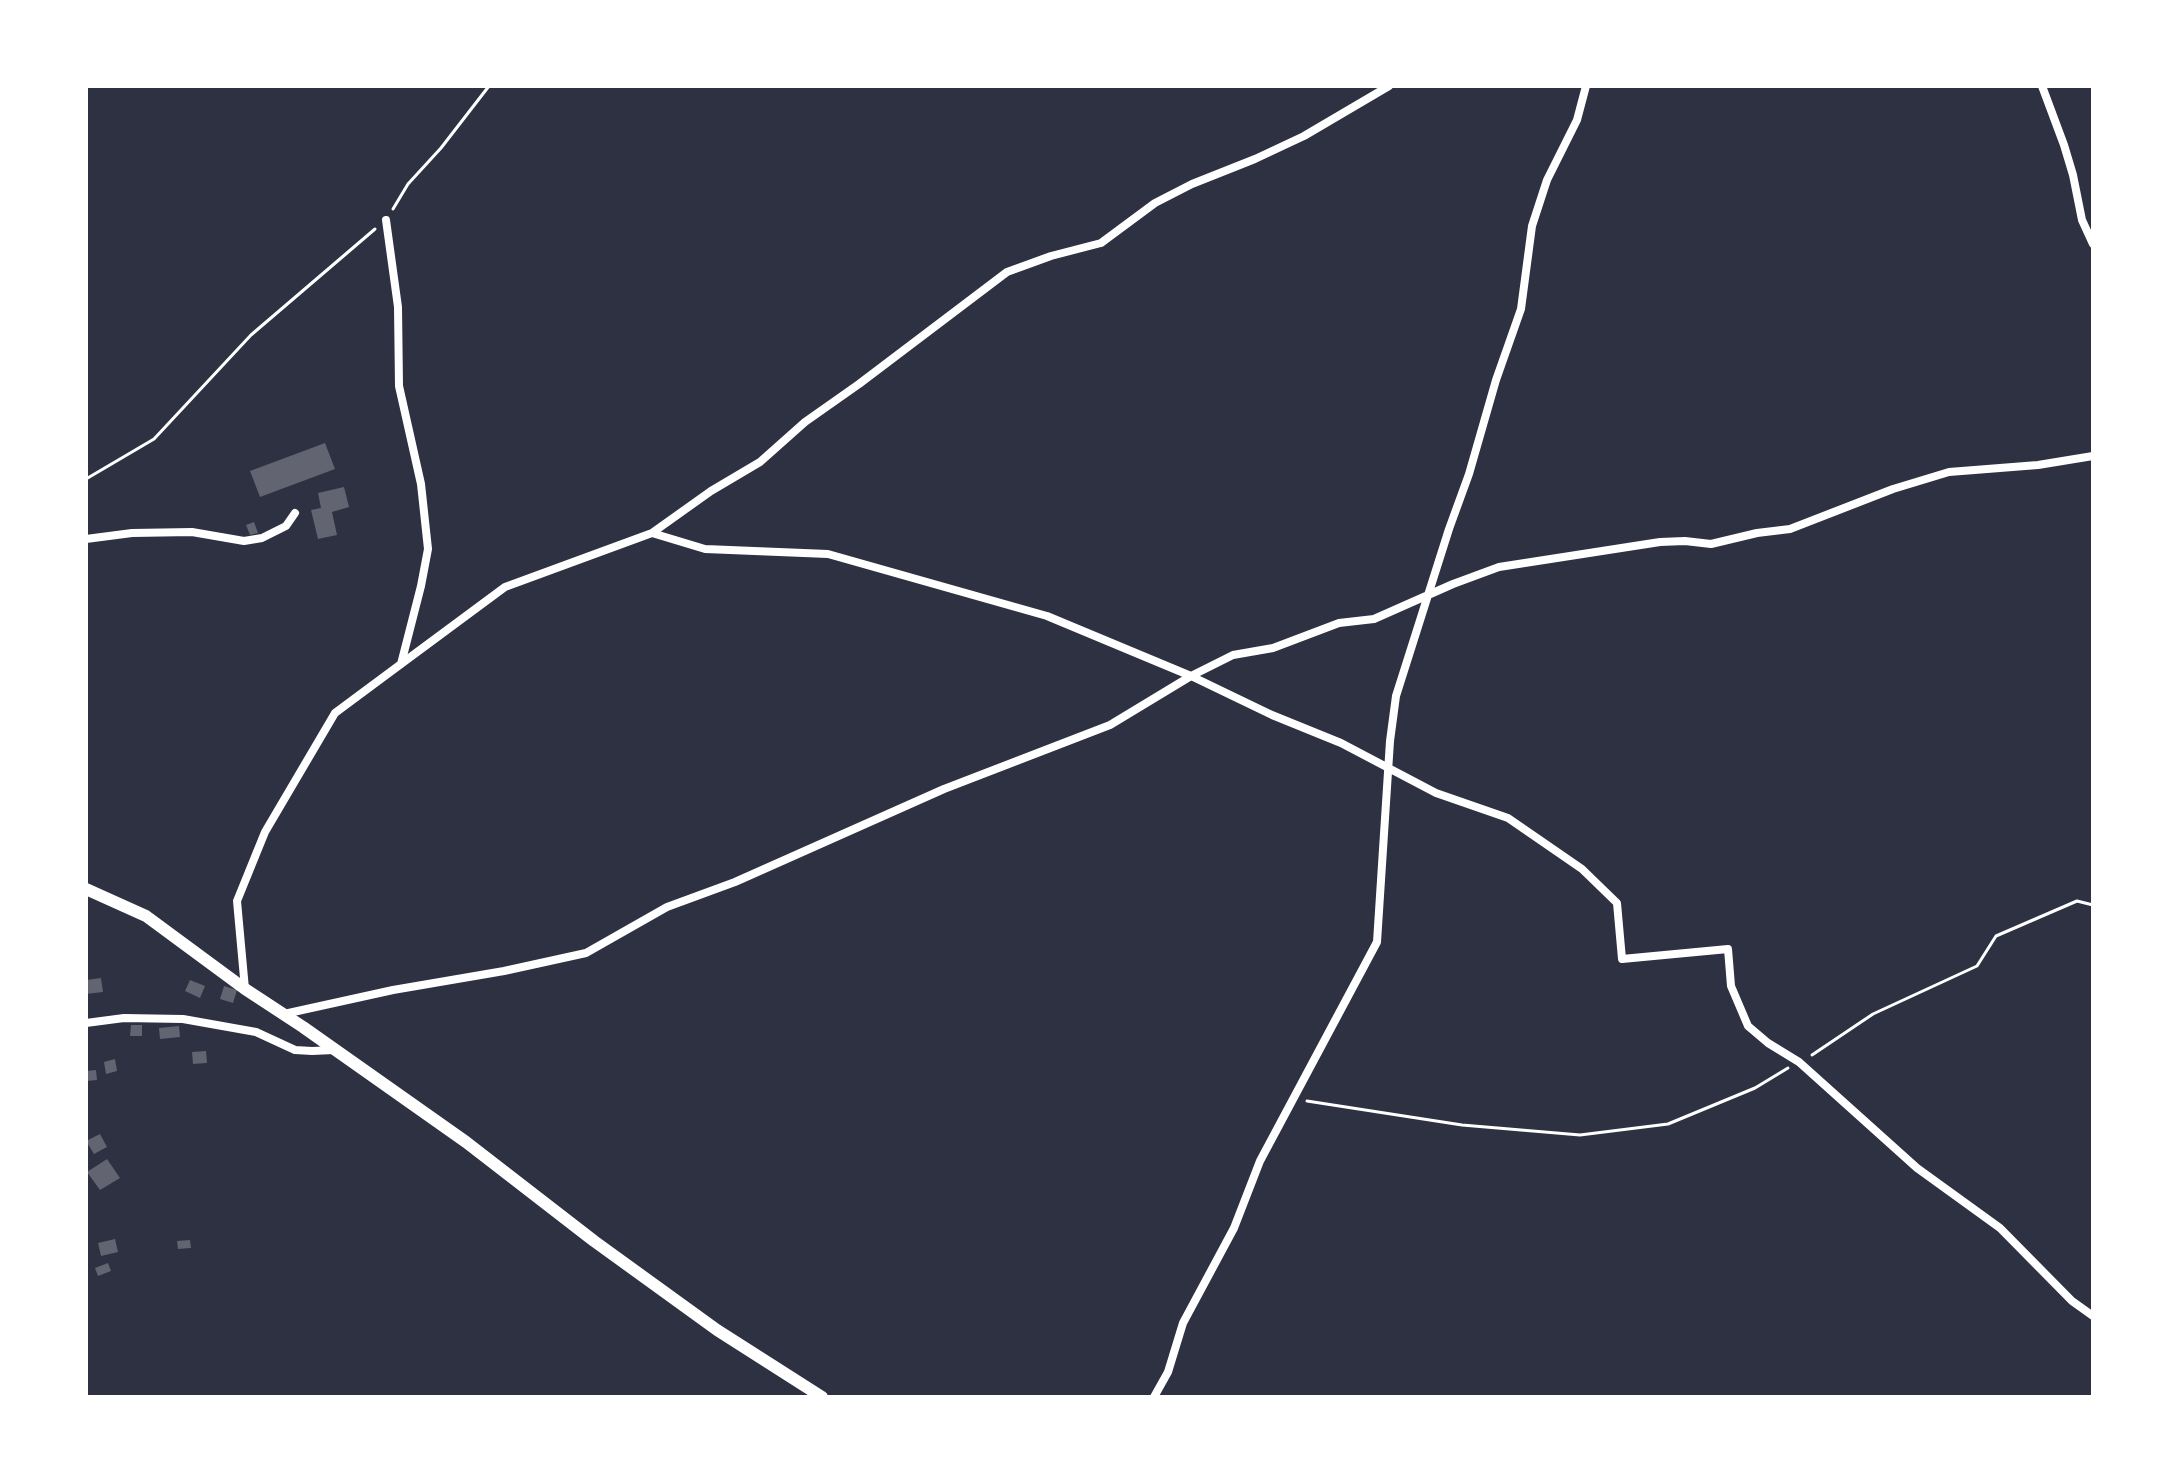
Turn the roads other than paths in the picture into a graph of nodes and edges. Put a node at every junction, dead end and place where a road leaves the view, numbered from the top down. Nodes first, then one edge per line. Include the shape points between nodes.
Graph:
1 (1389, 86) edge
2 (1586, 86) edge
3 (2042, 86) edge
4 (386, 220) road end
5 (2093, 244) edge
6 (2093, 456) edge
7 (295, 513) dead end
8 (652, 533) junction
9 (86, 539) edge
10 (1428, 596) junction
11 (401, 664) junction
12 (1191, 676) junction
13 (1389, 769) junction
14 (86, 889) edge
15 (245, 989) junction
16 (284, 1014) junction
17 (86, 1023) edge
18 (335, 1050) junction
19 (2093, 1316) edge
20 (822, 1397) edge
21 (1154, 1397) edge

1 - 8 street via 1304,136 1155,203 1101,243 1007,272 805,422 760,462
2 - 10 street via 1532,226 1521,309
3 - 5 street
4 - 11 street via 398,307 399,386 421,484 428,549
6 - 10 street via 1949,472 1790,529 1711,544 1660,542 1499,567
7 - 9 street via 286,526 244,541 192,532
8 - 11 street via 505,587
8 - 12 street via 705,549 828,554 1047,616
10 - 12 street via 1374,619 1339,623 1273,648 1233,655
10 - 13 street via 1396,696
11 - 15 street via 335,713 265,832 237,901
12 - 13 street
12 - 16 street via 1110,725 667,907 586,953
13 - 19 street via 1436,793 1508,818 1582,869 1617,903 1622,959 1728,949 1731,986 1748,1026 1799,1062 1917,1168 2000,1228
13 - 21 street via 1377,942 1260,1161
14 - 15 street via 146,916
15 - 16 street
16 - 18 street
17 - 18 street via 183,1019 256,1032 295,1050
18 - 20 street via 717,1330

